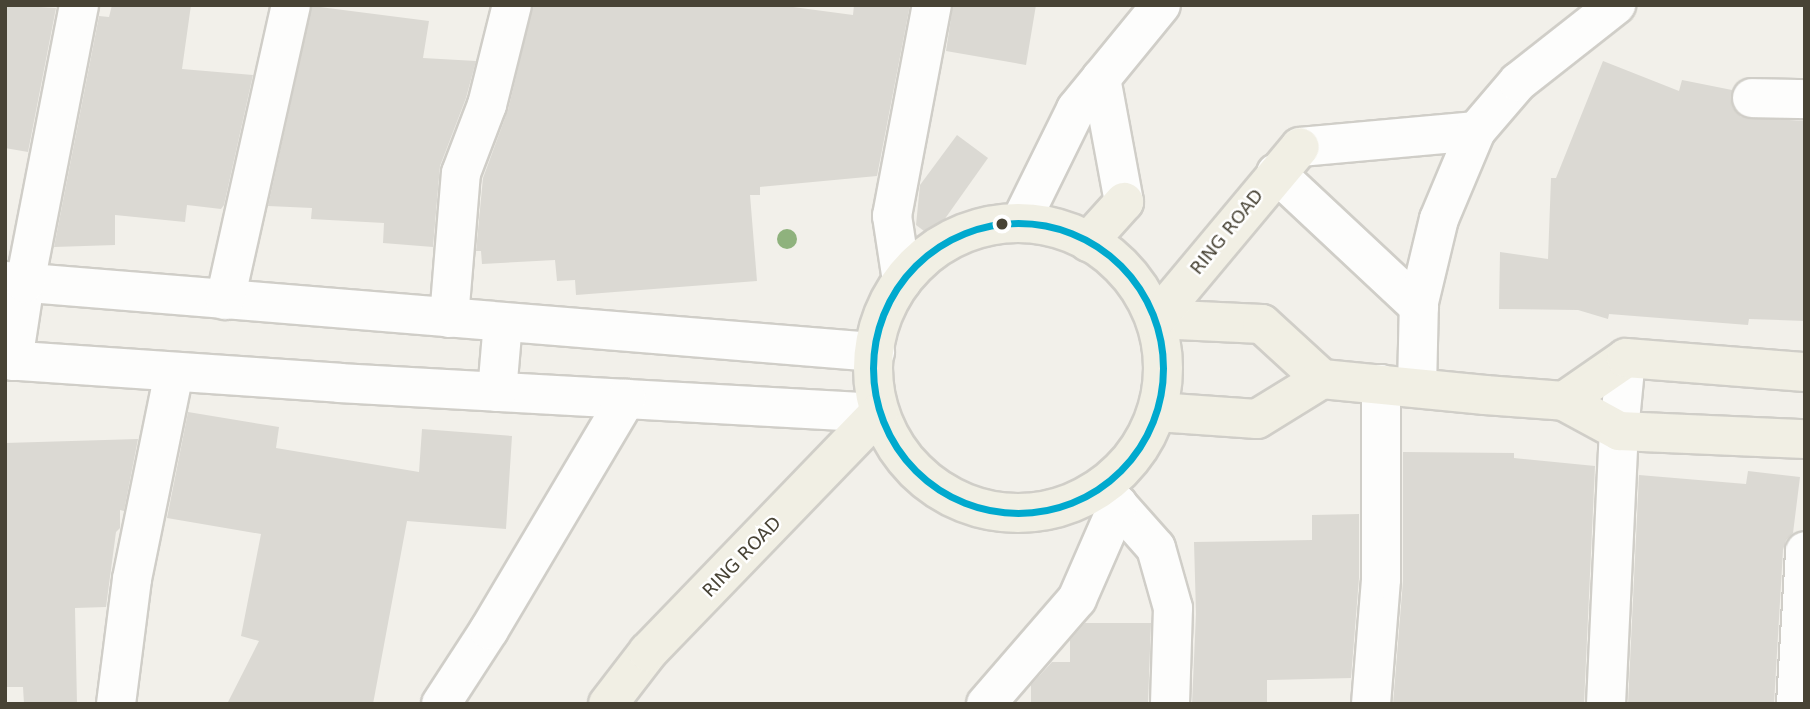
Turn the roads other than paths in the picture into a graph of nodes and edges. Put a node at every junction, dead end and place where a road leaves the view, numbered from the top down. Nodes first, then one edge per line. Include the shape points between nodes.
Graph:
1 (79, 5) edge
2 (291, 5) edge
3 (512, 5) edge
4 (932, 5) edge
5 (1161, 5) edge
6 (1602, 10) edge
7 (1101, 78) junction
8 (1752, 98) dead end
9 (1805, 99) edge
10 (1476, 131) junction
11 (1288, 160) junction
12 (1124, 202) joint
13 (1020, 223) junction
14 (1088, 242) junction
15 (902, 281) junction
16 (15, 282) edge
17 (225, 300) junction
18 (1419, 307) junction
19 (449, 318) junction
20 (1156, 319) junction
21 (503, 322) junction
22 (875, 352) junction
23 (1626, 358) junction
24 (9, 360) edge
25 (174, 372) junction
26 (1805, 372) edge
27 (1322, 379) junction
28 (1399, 386) junction
29 (497, 392) junction
30 (626, 399) junction
31 (1564, 401) junction
32 (1157, 412) junction
33 (879, 413) junction
34 (1619, 431) junction
35 (1805, 439) edge
36 (1110, 496) junction
37 (1805, 551) edge
38 (1803, 626) edge
39 (116, 704) edge
40 (441, 704) edge
41 (608, 704) edge
42 (986, 704) edge
43 (1170, 704) edge
44 (1371, 704) edge
45 (1606, 704) edge
46 (1796, 704) edge

1 - 16 street
2 - 17 street
3 - 19 street via 487,106 461,173
4 - 15 street via 892,216
5 - 7 street
6 - 10 street via 1518,82
7 - 12 street
7 - 13 street via 1076,109
8 - 9 street
10 - 11 street
10 - 18 street via 1438,219
11 - 18 street
11 - 20 main road, RING ROAD
12 - 14 main road
13 - 14 main road via 1064,230
13 - 15 main road via 976,229 945,243
14 - 20 main road via 1135,281
15 - 22 main road via 880,322
16 - 17 street
16 - 24 street
17 - 19 street
18 - 28 street
19 - 21 street
20 - 27 main road via 1262,324
20 - 32 main road via 1164,365
21 - 22 street
21 - 29 street
22 - 33 main road via 872,367
23 - 26 main road
23 - 31 main road
23 - 34 street
24 - 25 street
25 - 29 street
25 - 39 street via 132,579
27 - 28 main road
27 - 32 main road via 1256,419
28 - 31 main road
28 - 44 street
29 - 30 street
30 - 33 street
30 - 40 street
31 - 34 main road
32 - 36 main road
33 - 36 main road via 899,453 931,485 970,505 1014,513 1058,509
33 - 41 main road, RING ROAD via 648,652
34 - 35 main road
34 - 45 street
36 - 42 street via 1077,599
36 - 43 street via 1156,548 1173,608
37 - 38 street
38 - 46 street

